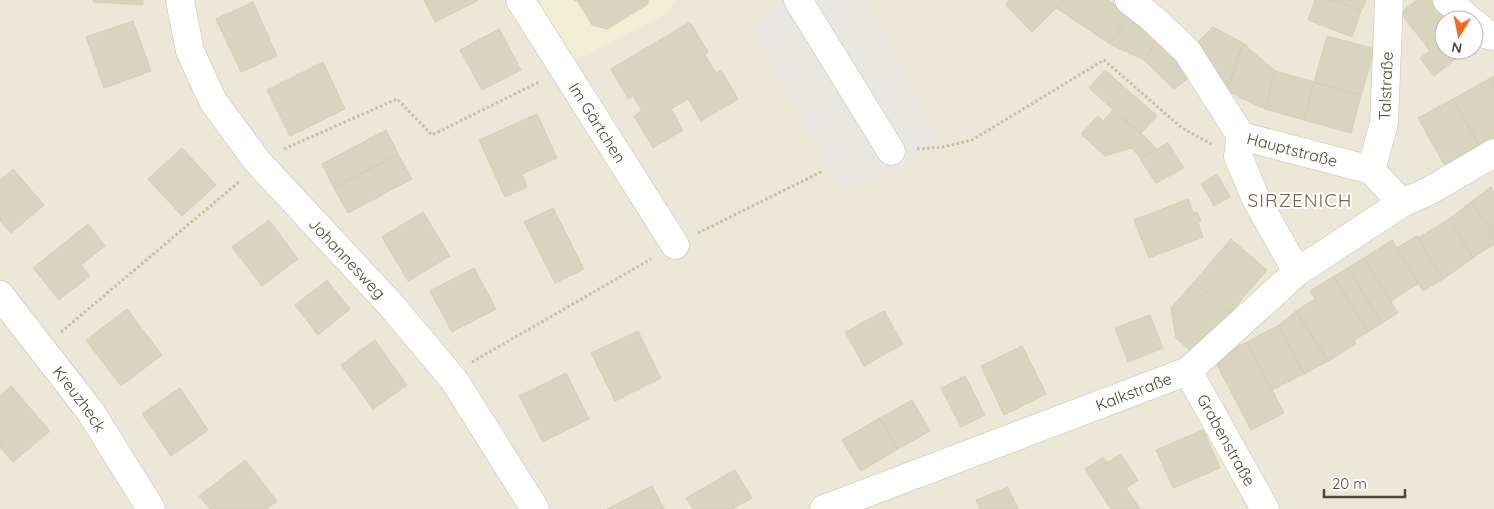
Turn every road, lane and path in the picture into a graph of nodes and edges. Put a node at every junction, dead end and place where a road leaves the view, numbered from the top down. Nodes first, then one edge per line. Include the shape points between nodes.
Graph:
1 (180, 0) edge
2 (520, 0) edge
3 (798, 0) edge
4 (1128, 0) edge
5 (1389, 0) edge
6 (1447, 0) edge
7 (1154, 9) edge
8 (1458, 10) edge
9 (564, 70) junction
10 (1241, 136) junction
11 (1206, 142) dead end
12 (891, 151) joint
13 (1494, 153) edge
14 (259, 162) junction
15 (1371, 170) junction
16 (823, 171) dead end
17 (1402, 203) junction
18 (676, 245) junction
19 (1296, 272) junction
20 (0, 295) edge
21 (42, 348) junction
22 (1188, 371) junction
23 (454, 380) junction
24 (151, 509) edge
25 (536, 509) edge
26 (824, 509) edge
27 (1265, 509) edge

1 - 14 street, Johannesweg via 190,51 213,101
2 - 9 street, Im Gärtchen
3 - 12 street
4 - 7 street, Hauptstraße
5 - 15 street, Talstraße via 1384,123
6 - 8 street
7 - 10 street, Hauptstraße via 1187,51
9 - 14 path via 432,135 397,99
9 - 18 street, Im Gärtchen
10 - 15 street, Hauptstraße
10 - 19 street via 1238,156 1256,199
11 - 12 path via 1182,128 1104,60 972,140 943,147
13 - 17 street
14 - 21 path
14 - 23 street, Johannesweg via 390,304
15 - 17 street
16 - 18 path
17 - 19 street, Kalkstraße
18 - 23 path via 466,366
19 - 22 street, Kalkstraße
20 - 21 street, Kreuzheck
21 - 24 street, Kreuzheck via 90,411
22 - 26 street, Kalkstraße
22 - 27 street, Grabenstraße
23 - 25 street, Johannesweg

